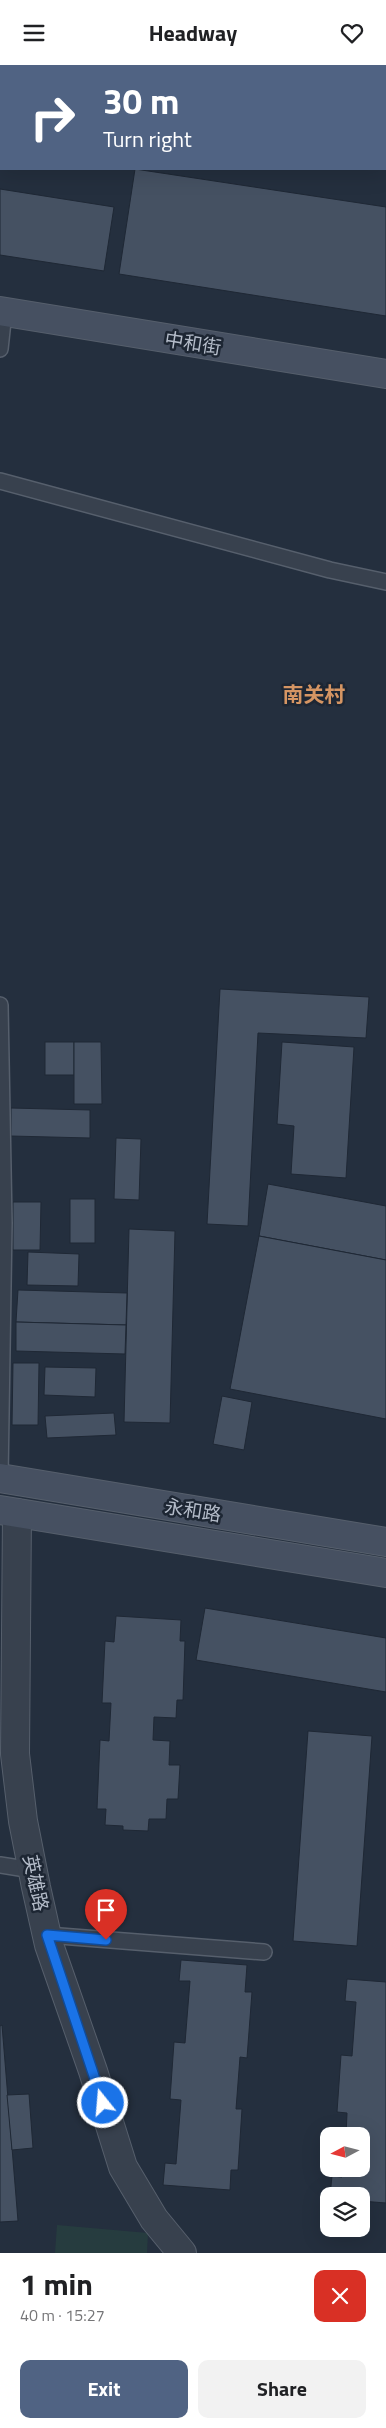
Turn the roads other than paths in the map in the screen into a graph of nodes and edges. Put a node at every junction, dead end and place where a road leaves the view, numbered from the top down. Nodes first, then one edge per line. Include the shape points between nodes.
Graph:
1 (2, 312) edge
2 (0, 349) edge
3 (386, 374) edge
4 (0, 481) edge
5 (386, 582) edge
6 (0, 1005) edge
7 (0, 1478) edge
8 (9, 1511) edge
9 (386, 1542) edge
10 (386, 1573) edge
11 (0, 1865) edge
12 (32, 1869) junction
13 (47, 1935) junction
14 (264, 1952) dead end
15 (182, 2253) edge

1 - 2 lane
1 - 3 main road, 中和街
4 - 5 lane via 330,570
6 - 7 lane via 4,1223
7 - 9 main road, 永和路
8 - 10 main road, 永和路
8 - 12 street, 英雄路 via 15,1755
11 - 12 lane
12 - 13 street, 英雄路
13 - 14 lane
13 - 15 street, 英雄路 via 123,2167 154,2219

